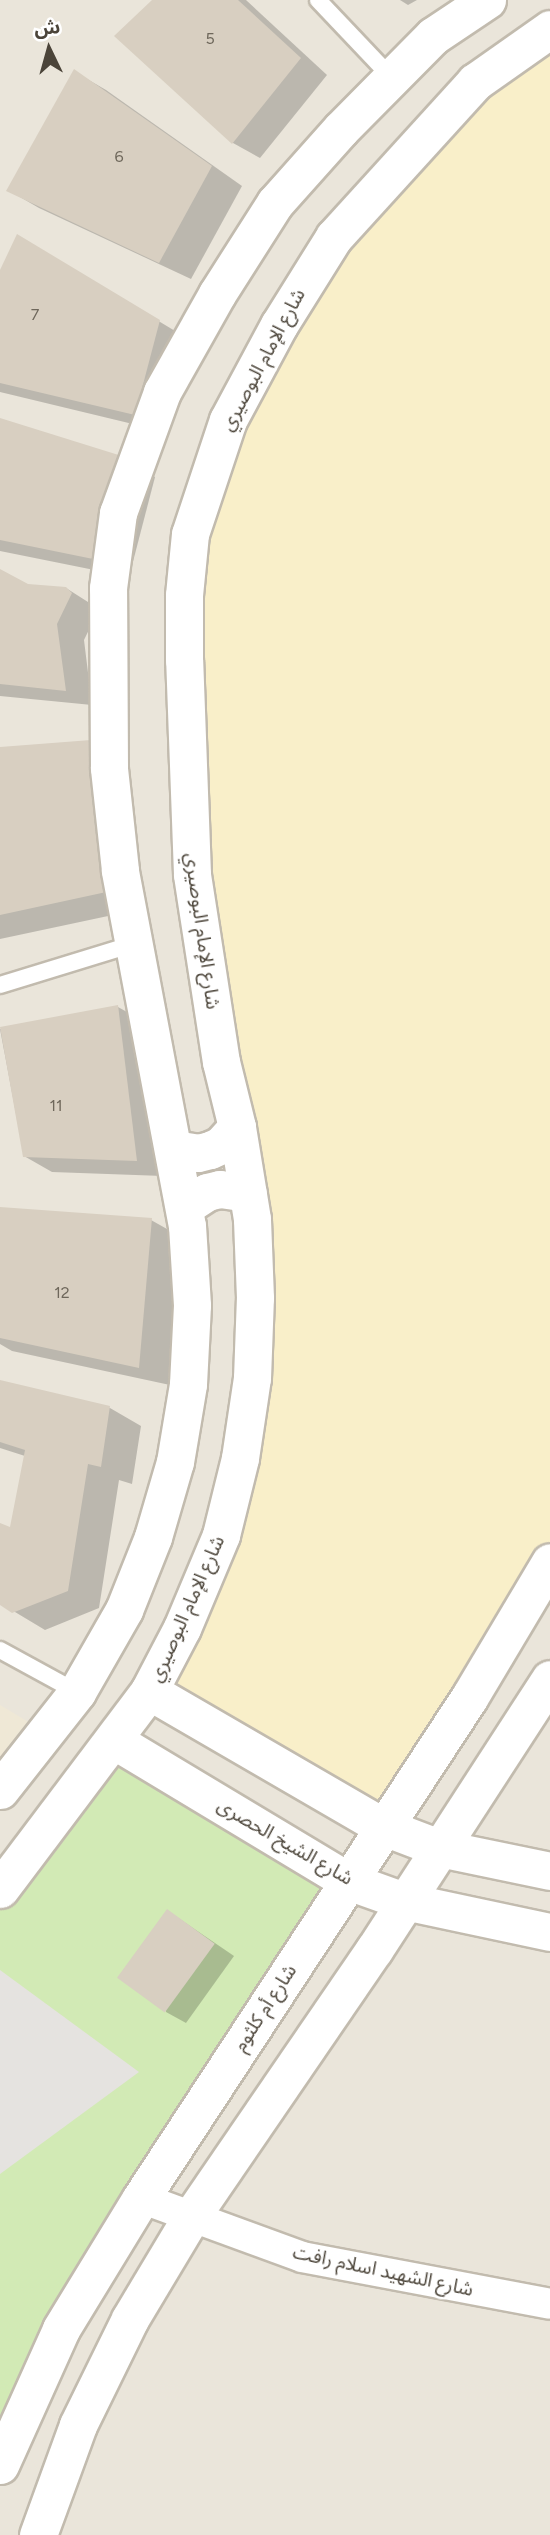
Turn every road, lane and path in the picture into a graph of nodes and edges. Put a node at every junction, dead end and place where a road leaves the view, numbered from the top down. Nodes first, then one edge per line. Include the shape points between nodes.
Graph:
1 (318, 0) edge
2 (486, 0) edge
3 (550, 29) edge
4 (392, 78) junction
5 (133, 944) junction
6 (0, 985) edge
7 (237, 1127) junction
8 (174, 1149) junction
9 (248, 1193) junction
10 (184, 1207) junction
11 (550, 1562) edge
12 (0, 1650) edge
13 (550, 1679) edge
14 (149, 1691) junction
15 (76, 1692) junction
16 (115, 1741) junction
17 (0, 1790) edge
18 (384, 1827) junction
19 (439, 1848) junction
20 (550, 1871) edge
21 (348, 1881) junction
22 (0, 1889) edge
23 (404, 1901) junction
24 (550, 1933) edge
25 (141, 2198) junction
26 (191, 2217) junction
27 (550, 2304) edge
28 (0, 2465) edge
29 (38, 2535) edge

1 - 4 lane
2 - 4 street via 433,36
3 - 7 street, شارع الإمام البوصيري via 475,82 334,237 228,420 190,534 184,608 192,874 221,1062
4 - 5 street via 275,203 217,294 162,392 118,513 108,588 109,768
5 - 6 lane
5 - 8 street
7 - 8 street via 221,1145 209,1150
7 - 9 street, شارع الإمام البوصيري
8 - 10 street
9 - 10 street via 220,1189
9 - 14 street, شارع الإمام البوصيري via 255,1298 252,1378 240,1458 221,1535
10 - 15 street via 192,1305 188,1384 175,1462 153,1537 124,1610
11 - 18 street, شارع أم كلثوم via 469,1698
12 - 15 lane
13 - 19 street
14 - 16 street, شارع الإمام البوصيري
14 - 18 street
15 - 17 street
16 - 21 street, شارع الشيخ الحصرى
16 - 22 street, شارع الإمام البوصيري
18 - 19 street
18 - 21 street, شارع أم كلثوم
19 - 20 street
19 - 23 street
21 - 23 street, شارع الشيخ الحصرى
21 - 25 street, شارع أم كلثوم
23 - 24 street, شارع الشيخ الحصرى
23 - 26 street
25 - 26 street, شارع الشهيد اسلام رافت
25 - 28 street, شارع أم كلثوم via 61,2329
26 - 27 street, شارع الشهيد اسلام رافت via 302,2257
26 - 29 street via 130,2319 78,2425

